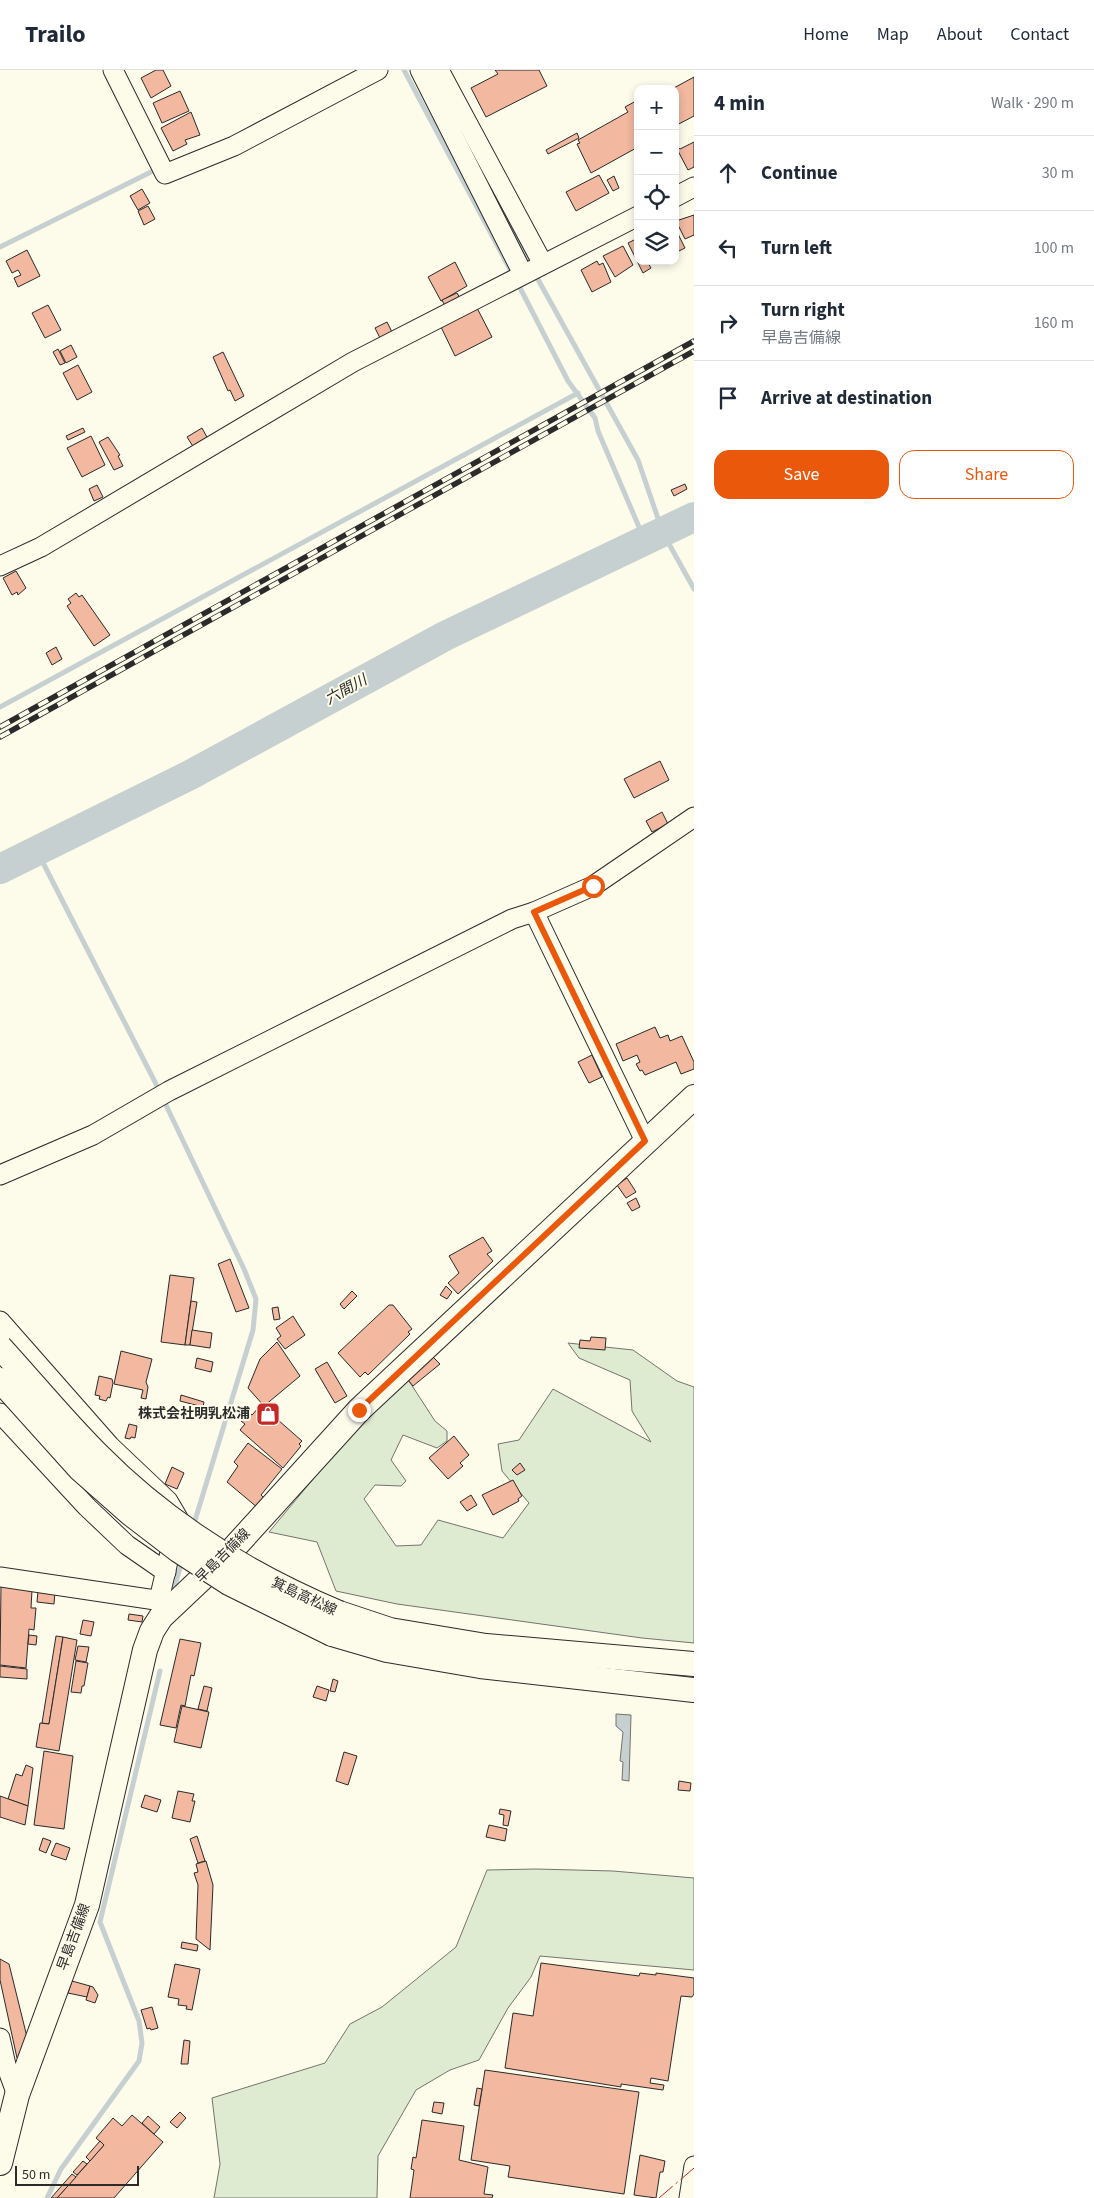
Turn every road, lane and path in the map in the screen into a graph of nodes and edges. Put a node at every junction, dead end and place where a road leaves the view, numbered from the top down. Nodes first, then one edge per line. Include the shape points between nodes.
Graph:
1 (112, 70) edge
2 (378, 70) edge
3 (420, 70) edge
4 (439, 70) edge
5 (694, 187) edge
6 (679, 194) edge
7 (634, 218) edge
8 (527, 272) junction
9 (0, 566) edge
10 (694, 817) edge
11 (534, 912) junction
12 (694, 1097) edge
13 (645, 1141) junction
14 (0, 1175) edge
15 (0, 1321) edge
16 (0, 1347) edge
17 (0, 1380) edge
18 (0, 1413) edge
19 (166, 1572) junction
20 (0, 1577) edge
21 (167, 1601) junction
22 (336, 1624) junction
23 (694, 1664) edge
24 (694, 1690) edge
25 (0, 2038) edge
26 (17, 2095) junction
27 (0, 2163) edge
28 (694, 2166) edge
29 (689, 2198) edge

1 - 2 street via 165,174 234,146
3 - 8 street
4 - 8 street
5 - 6 street
7 - 8 street
8 - 9 street via 353,362 41,547
10 - 11 street via 593,886
11 - 13 street
11 - 14 street via 512,918 163,1094 93,1135
12 - 13 main road, 早島吉備線
13 - 21 main road, 早島吉備線 via 359,1410 232,1550
15 - 19 street via 110,1446 168,1501 178,1518
16 - 22 main road, 箕島高松線, bridge via 96,1454 146,1499 186,1531
17 - 22 main road, 箕島高松線, bridge via 80,1469 178,1550 229,1583
18 - 19 street via 87,1507 127,1545
19 - 21 street
20 - 21 street
21 - 26 main road, 早島吉備線 via 145,1650 87,1905
22 - 23 main road, 箕島高松線 via 486,1646
22 - 24 main road, 箕島高松線 via 386,1650 480,1666
25 - 26 street
26 - 27 main road, 早島吉備線
28 - 29 street

